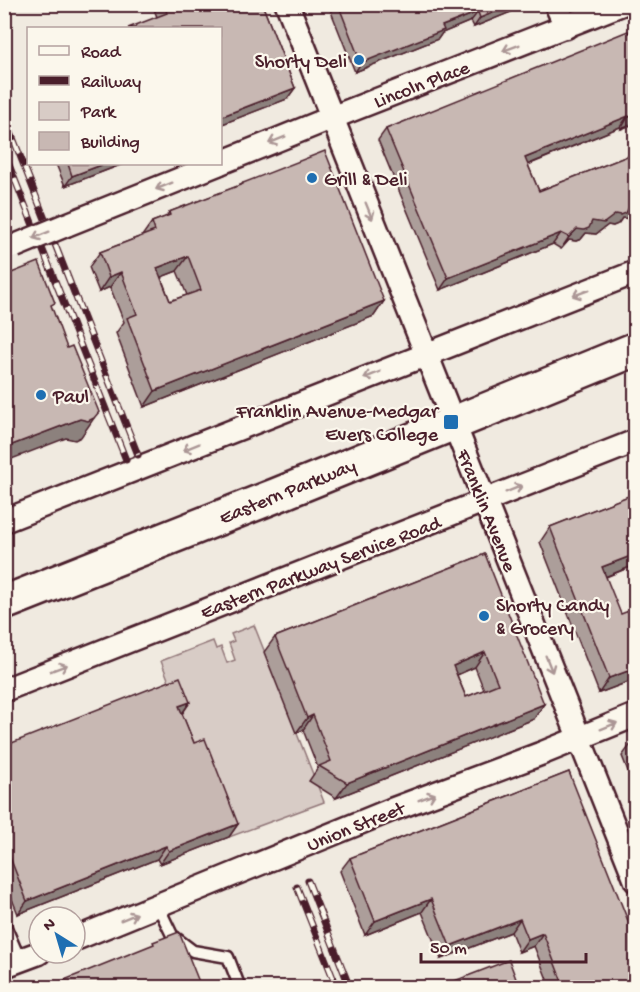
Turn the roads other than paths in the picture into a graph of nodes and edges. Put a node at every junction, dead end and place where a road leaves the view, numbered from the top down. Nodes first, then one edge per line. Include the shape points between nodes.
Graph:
1 (287, 4) edge
2 (556, 4) edge
3 (622, 4) edge
4 (566, 27) junction
5 (331, 118) junction
6 (222, 162) edge
7 (214, 165) edge
8 (10, 248) edge
9 (636, 272) edge
10 (636, 349) edge
11 (426, 353) junction
12 (454, 423) junction
13 (636, 441) edge
14 (485, 501) junction
15 (4, 520) edge
16 (4, 603) edge
17 (4, 690) edge
18 (636, 715) edge
19 (579, 738) junction
20 (636, 881) edge
21 (158, 906) junction
22 (4, 923) edge
23 (87, 934) edge
24 (21, 960) edge
25 (240, 987) edge

1 - 5 street, Franklin Avenue
2 - 4 street
3 - 4 street, Lincoln Place
4 -> 5 street, Lincoln Place
5 -> 6 street, Lincoln Place
5 -> 11 street, Franklin Avenue
7 -> 8 street, Lincoln Place, bridge
9 -> 11 street
10 - 12 main road, Eastern Parkway
11 - 12 street, Franklin Avenue
11 -> 15 street
12 - 14 street, Franklin Avenue
12 - 16 main road, Eastern Parkway
14 -> 13 street, Eastern Parkway Service Road
17 -> 14 street, Eastern Parkway Service Road
14 -> 19 street, Franklin Avenue
19 -> 18 street, Union Street
19 - 20 street, Franklin Avenue
21 -> 19 street, Union Street
23 -> 21 street, Union Street
21 - 25 lane via 172,935 193,951 228,957
22 - 24 lane

